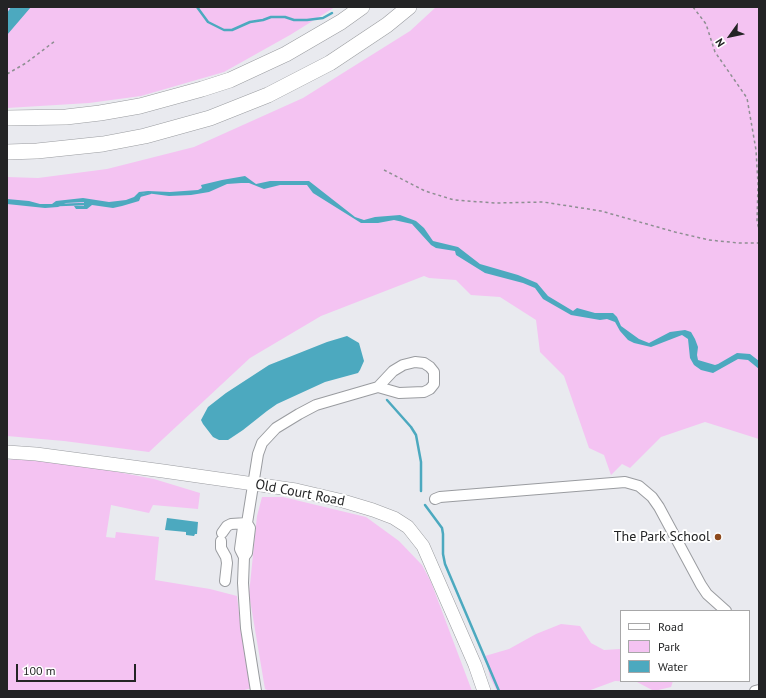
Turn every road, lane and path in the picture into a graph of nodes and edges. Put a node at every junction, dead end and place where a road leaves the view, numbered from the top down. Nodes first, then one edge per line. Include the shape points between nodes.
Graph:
1 (362, 7) edge
2 (409, 7) edge
3 (694, 7) edge
4 (55, 41) dead end
5 (7, 74) edge
6 (7, 118) edge
7 (7, 152) edge
8 (384, 170) dead end
9 (759, 229) edge
10 (759, 243) edge
11 (378, 387) junction
12 (7, 452) edge
13 (253, 484) junction
14 (435, 499) dead end
15 (247, 523) junction
16 (225, 581) dead end
17 (725, 610) edge
18 (759, 690) edge
19 (256, 691) edge
20 (484, 691) edge
21 (755, 691) edge

1 - 6 highway via 286,54 230,80 202,89 140,106 100,113 66,117
2 - 7 highway via 330,63 268,95 210,118 145,136 103,144
3 - 9 path via 706,24 715,52 747,98 756,150
4 - 5 path
8 - 10 path via 425,191 454,200 495,203 543,202 601,211 709,240
11 - 11 street via 393,371 403,365 424,363 434,372 434,384 424,392 399,393
11 - 13 street via 316,405 276,428 262,443
12 - 13 main road, Old Court Road
13 - 15 street
13 - 20 main road, Old Court Road via 343,500 386,514 408,527 423,546 475,664
14 - 17 street via 625,482 639,486 659,506 707,594
15 - 16 street via 231,524 224,528 221,548 226,557
15 - 19 street via 250,528 247,553 244,557 243,605
18 - 21 street

